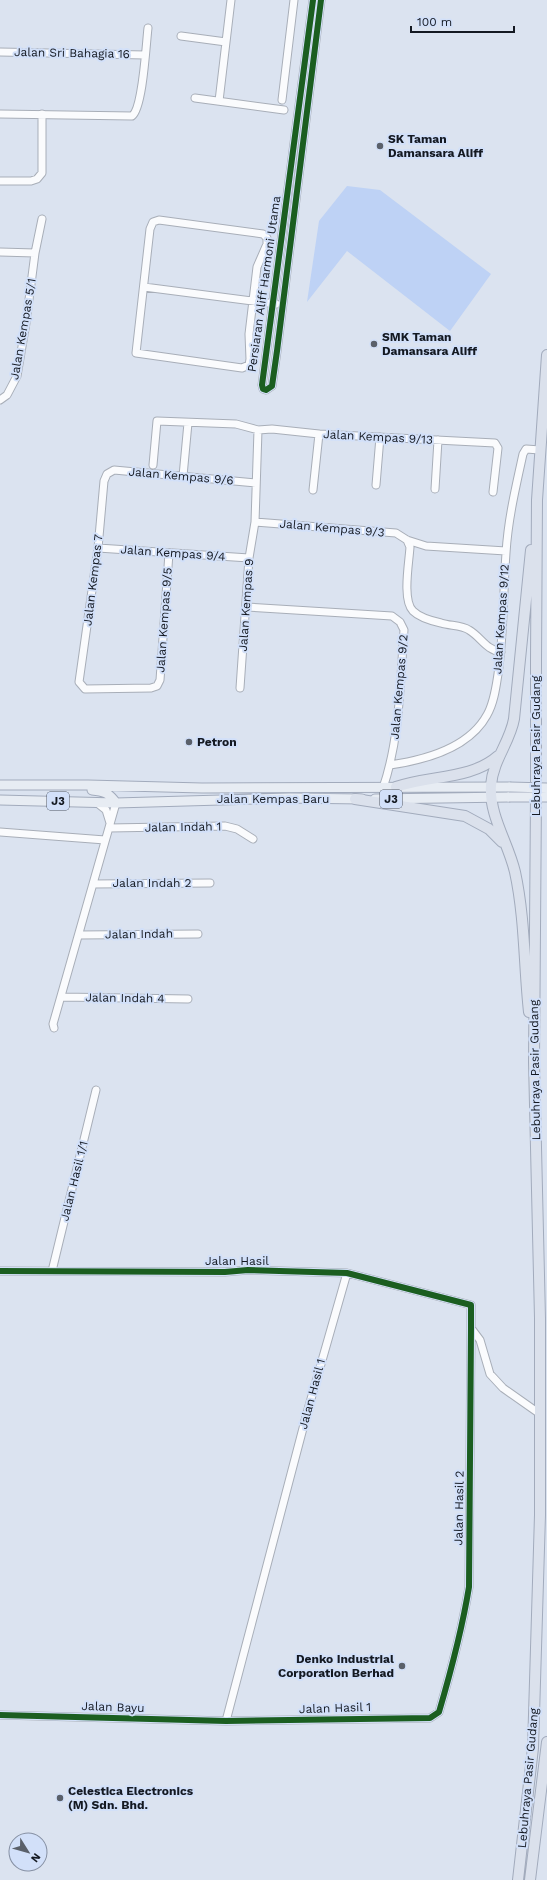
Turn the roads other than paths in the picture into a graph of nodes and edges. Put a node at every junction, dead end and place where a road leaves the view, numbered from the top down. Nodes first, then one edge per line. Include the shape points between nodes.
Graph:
1 (231, 0) edge
2 (294, 0) edge
3 (313, 0) edge
4 (321, 0) edge
5 (148, 28) dead end
6 (181, 36) dead end
7 (226, 42) junction
8 (0, 52) edge
9 (145, 55) junction
10 (195, 98) dead end
11 (282, 100) dead end
12 (219, 101) junction
13 (284, 110) dead end
14 (0, 114) edge
15 (42, 114) junction
16 (0, 181) edge
17 (42, 220) dead end
18 (0, 252) edge
19 (35, 253) junction
20 (144, 287) junction
21 (253, 301) junction
22 (273, 304) junction
23 (282, 305) junction
24 (547, 355) edge
25 (0, 400) edge
26 (188, 423) junction
27 (258, 430) junction
28 (319, 434) junction
29 (380, 437) junction
30 (438, 440) junction
31 (540, 450) junction
32 (154, 465) dead end
33 (107, 474) joint
34 (183, 476) junction
35 (256, 483) junction
36 (376, 485) dead end
37 (435, 489) dead end
38 (314, 490) dead end
39 (493, 492) dead end
40 (537, 500) junction
41 (255, 522) junction
42 (407, 540) junction
43 (98, 548) junction
44 (506, 551) junction
45 (169, 554) junction
46 (250, 558) junction
47 (246, 607) junction
48 (501, 652) junction
49 (157, 686) joint
50 (240, 688) dead end
51 (500, 754) junction
52 (390, 765) junction
53 (0, 785) edge
54 (53, 786) junction
55 (491, 786) junction
56 (396, 787) junction
57 (383, 788) junction
58 (547, 788) edge
59 (492, 797) junction
60 (547, 798) edge
61 (355, 799) junction
62 (0, 800) edge
63 (96, 802) junction
64 (116, 803) junction
65 (110, 825) junction
66 (0, 832) edge
67 (253, 839) dead end
68 (106, 840) junction
69 (509, 850) junction
70 (210, 883) dead end
71 (93, 884) junction
72 (198, 934) dead end
73 (79, 935) junction
74 (62, 997) junction
75 (188, 1000) dead end
76 (54, 1028) dead end
77 (534, 1062) junction
78 (96, 1090) dead end
79 (0, 1271) edge
80 (52, 1271) junction
81 (346, 1273) junction
82 (471, 1305) joint
83 (471, 1328) junction
84 (540, 1414) junction
85 (440, 1707) joint
86 (0, 1715) edge
87 (226, 1721) junction
88 (547, 1742) edge
89 (518, 1880) edge
90 (530, 1880) edge

1 - 7 street
2 - 11 street
3 - 22 street, Persiaran Aliff Harmoni Utama
4 - 23 street, Persiaran Aliff Harmoni Utama
5 - 9 street
6 - 7 street
7 - 12 street
8 - 9 street, Jalan Sri Bahagia 16
9 - 15 street via 142,88 137,110 132,116
10 - 12 street
12 - 13 street
14 - 15 street
15 - 16 street via 42,173 31,181
17 - 19 street, Jalan Kempas 5/1
18 - 19 street
19 - 25 street, Jalan Kempas 5/1 via 17,376 7,395
20 - 21 street
20 - 21 street via 136,353 242,368 248,365 250,359 249,334
20 - 21 street via 150,228 153,222 159,220 263,234 267,238 267,244 257,267
21 - 22 street
22 - 23 street
22 - 23 street, Persiaran Aliff Harmoni Utama via 262,385 266,390 272,386
24 - 31 highway, Lebuhraya Pasir Gudang
26 - 27 street, Jalan Kempas 9/13 via 236,424
26 - 32 street, Jalan Kempas 9/13 via 157,421
26 - 34 street
27 - 28 street, Jalan Kempas 9/13
27 - 35 street, Jalan Kempas 9
28 - 29 street, Jalan Kempas 9/13
28 - 38 street
29 - 30 street, Jalan Kempas 9/13
29 - 36 street
30 - 37 street
30 - 39 street, Jalan Kempas 9/13 via 497,445
31 - 40 highway, Lebuhraya Pasir Gudang
31 - 44 street, Jalan Kempas 9/12 via 526,449 523,454
33 - 34 street, Jalan Kempas 9/6 via 114,470
33 - 43 street, Jalan Kempas 7 via 104,481
34 - 35 street, Jalan Kempas 9/6
35 - 41 street, Jalan Kempas 9
40 - 51 highway via 513,729
40 - 77 highway, Lebuhraya Pasir Gudang
41 - 42 street, Jalan Kempas 9/3 via 396,533
41 - 46 street, Jalan Kempas 9
42 - 44 street, Jalan Kempas 9/3 via 426,546
42 - 48 street via 410,547 407,596 413,611 427,619 468,630 489,648
43 - 45 street, Jalan Kempas 9/4
43 - 49 street, Jalan Kempas 7 via 79,682 85,689
44 - 48 street, Jalan Kempas 9/12
45 - 46 street, Jalan Kempas 9/4
45 - 49 street, Jalan Kempas 9/5 via 160,680
46 - 47 street, Jalan Kempas 9
47 - 50 street, Jalan Kempas 9
47 - 52 street, Jalan Kempas 9/2 via 392,616 400,622 404,630
48 - 52 street, Jalan Kempas 9/12 via 492,703 479,726 464,741 446,750
51 - 55 highway
51 - 56 highway via 472,770
52 - 57 street, Jalan Kempas 9/2
53 - 54 main road, Jalan Kempas Baru / J3
54 - 57 main road, Jalan Kempas Baru / J3
54 - 64 main road via 102,791 111,796
55 - 56 main road, Jalan Kempas Baru / J3
55 - 58 main road, Jalan Kempas Baru / J3, bridge
55 - 59 highway
56 - 57 main road, Jalan Kempas Baru / J3
59 - 60 main road, Jalan Kempas Baru / J3, bridge
59 - 61 main road, Jalan Kempas Baru / J3
59 - 69 highway via 496,820
61 - 64 main road, Jalan Kempas Baru / J3 via 290,798
61 - 69 highway via 465,816 488,829
62 - 63 main road, Jalan Kempas Baru / J3
63 - 64 main road, Jalan Kempas Baru / J3
63 - 65 street via 106,810
64 - 65 street
65 - 67 street, Jalan Indah 1 via 225,826 237,829
65 - 68 street
66 - 68 street
68 - 71 street
69 - 77 highway via 521,913
70 - 71 street, Jalan Indah 2
71 - 73 street
72 - 73 street, Jalan Indah
73 - 74 street
74 - 75 street, Jalan Indah 4
74 - 76 street
77 - 84 highway, Lebuhraya Pasir Gudang
78 - 80 street, Jalan Hasil 1/1
79 - 80 street, Jalan Hasil
80 - 81 street, Jalan Hasil via 248,1270
81 - 82 street, Jalan Hasil
81 - 87 street, Jalan Hasil 1
82 - 83 street, Jalan Hasil 2
83 - 84 street via 480,1340 490,1374 503,1388
83 - 85 street, Jalan Hasil 2 via 469,1588 461,1630
84 - 89 highway, Lebuhraya Pasir Gudang via 540,1515 533,1748
85 - 87 street, Jalan Hasil 1 via 439,1712 430,1718
86 - 87 street, Jalan Bayu
88 - 90 highway, Lebuhraya Pasir Gudang

